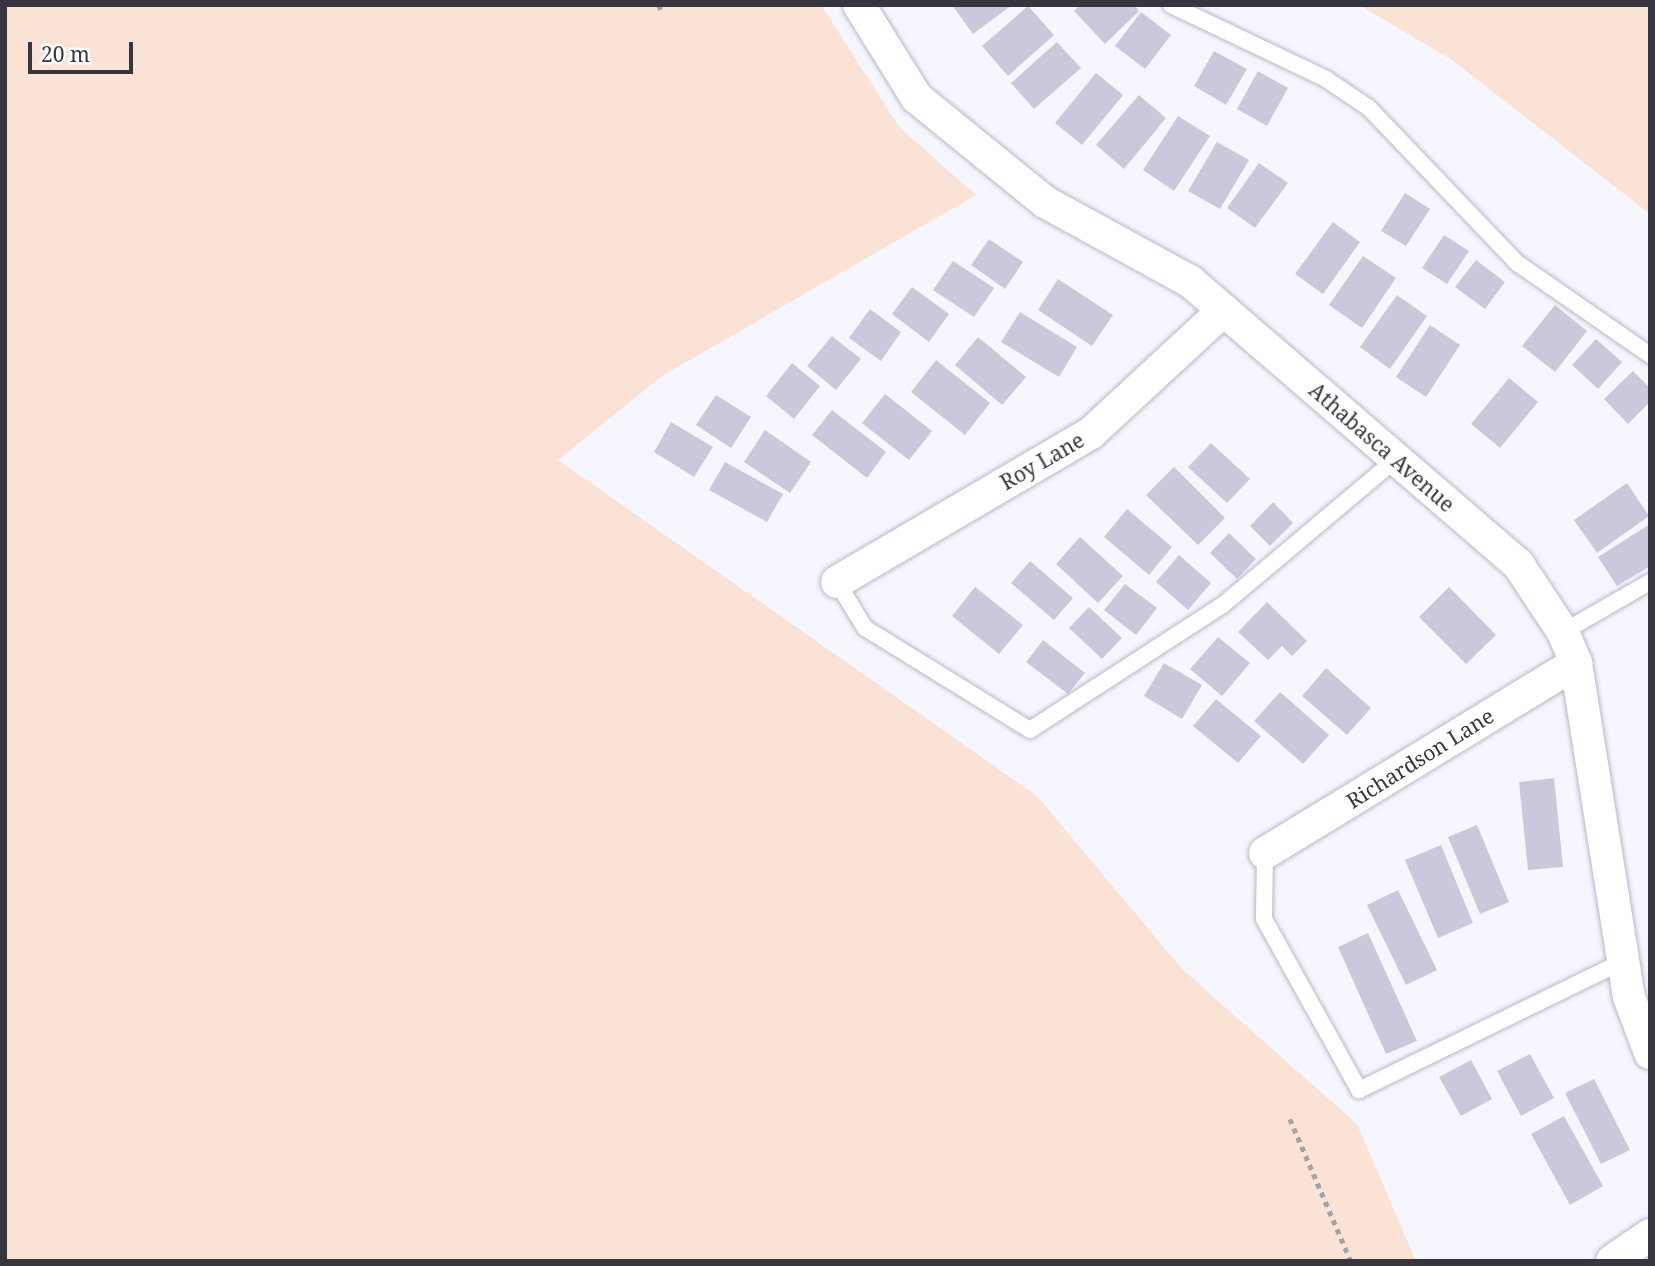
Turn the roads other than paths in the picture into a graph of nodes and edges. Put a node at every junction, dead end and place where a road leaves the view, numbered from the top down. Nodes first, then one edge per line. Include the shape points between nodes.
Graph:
1 (859, 5) edge
2 (1171, 5) edge
3 (1224, 310) junction
4 (1650, 355) edge
5 (1396, 459) junction
6 (837, 582) joint
7 (1650, 582) edge
8 (1563, 632) junction
9 (1576, 663) junction
10 (1265, 853) joint
11 (1623, 961) junction
12 (1650, 1053) edge
13 (1650, 1235) edge
14 (1612, 1261) edge

1 - 3 street, Athabasca Avenue via 917,98 1045,202 1191,282
2 - 4 lane via 1314,73 1369,108 1401,136 1474,224 1517,263
3 - 5 street, Athabasca Avenue
3 - 6 street, Roy Lane via 1091,433
5 - 6 lane via 1224,604 1030,730 865,628
5 - 8 street, Athabasca Avenue via 1518,564
7 - 8 lane
8 - 9 street, Athabasca Avenue
9 - 10 street, Richardson Lane
9 - 11 street, Athabasca Avenue
10 - 11 lane via 1264,919 1359,1090
11 - 12 street, Athabasca Avenue via 1629,997
13 - 14 street

